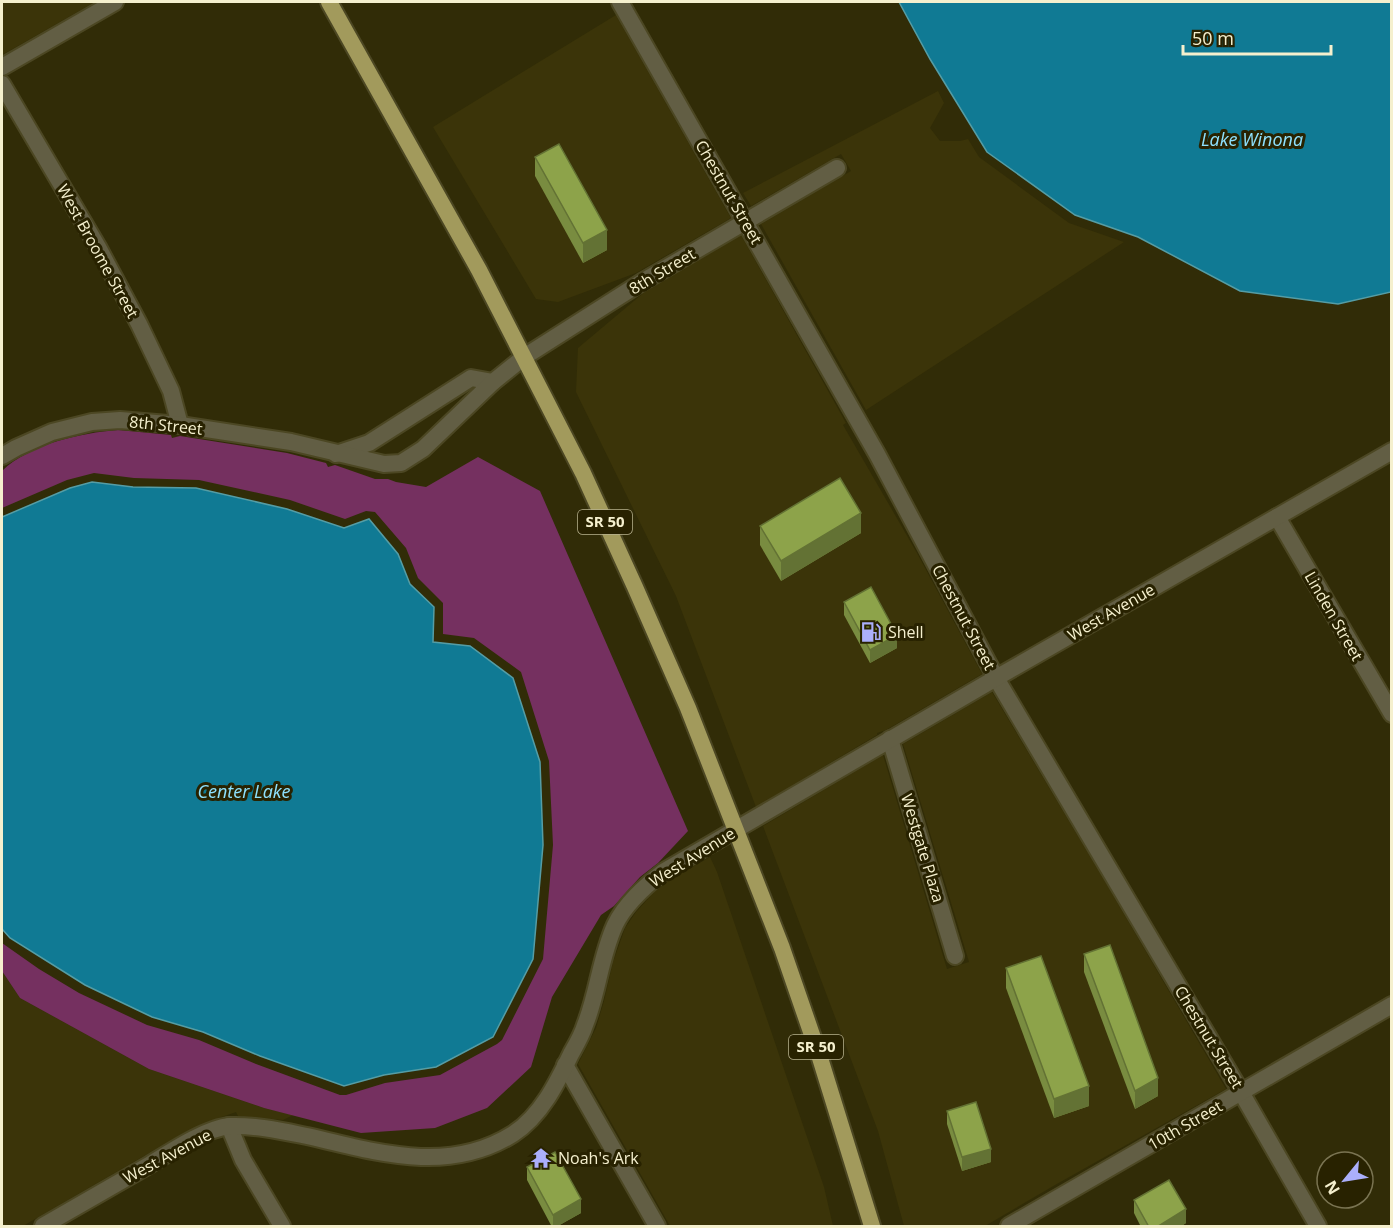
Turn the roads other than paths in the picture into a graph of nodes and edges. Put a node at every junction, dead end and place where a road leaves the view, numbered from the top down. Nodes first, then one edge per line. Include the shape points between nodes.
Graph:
1 (115, 2) edge
2 (329, 2) edge
3 (620, 2) edge
4 (2, 67) edge
5 (2, 84) edge
6 (837, 168) dead end
7 (746, 221) junction
8 (524, 357) junction
9 (493, 382) junction
10 (180, 425) junction
11 (1392, 451) edge
12 (336, 454) junction
13 (2, 456) edge
14 (1277, 517) junction
15 (996, 678) junction
16 (1392, 714) edge
17 (890, 739) junction
18 (736, 830) junction
19 (955, 956) dead end
20 (1392, 1005) edge
21 (565, 1065) junction
22 (1241, 1092) junction
23 (229, 1126) junction
24 (43, 1227) edge
25 (282, 1227) edge
26 (657, 1227) edge
27 (872, 1227) edge
28 (1009, 1227) edge
29 (1318, 1227) edge

1 - 4 street
2 - 8 highway, SR 50
3 - 7 street, Chestnut Street
5 - 10 street, West Broome Street via 139,324 171,391
6 - 7 street, 8th Street
7 - 8 street, 8th Street
7 - 15 street, Chestnut Street via 877,454
8 - 9 street, 8th Street
8 - 18 highway, SR 50 via 635,586
9 - 12 street via 471,378 369,443
9 - 12 street, 8th Street via 423,449 401,463 384,464
10 - 12 street, 8th Street via 291,442
10 - 13 street, 8th Street via 92,422 52,432
11 - 14 street, West Avenue
14 - 15 street, West Avenue
14 - 16 street, Linden Street
15 - 17 street, West Avenue
15 - 22 street, Chestnut Street
17 - 18 street, West Avenue
17 - 19 street, Westgate Plaza
18 - 21 street, West Avenue via 663,872 627,906 615,924 602,960 585,1027
18 - 27 highway, SR 50 via 782,948
20 - 22 street, 10th Street
21 - 23 street, West Avenue via 536,1114 516,1132 478,1151 453,1157 386,1154 288,1132
21 - 26 street
22 - 28 street, 10th Street
22 - 29 street, Chestnut Street
23 - 24 street, West Avenue via 187,1142
23 - 25 street via 243,1160

